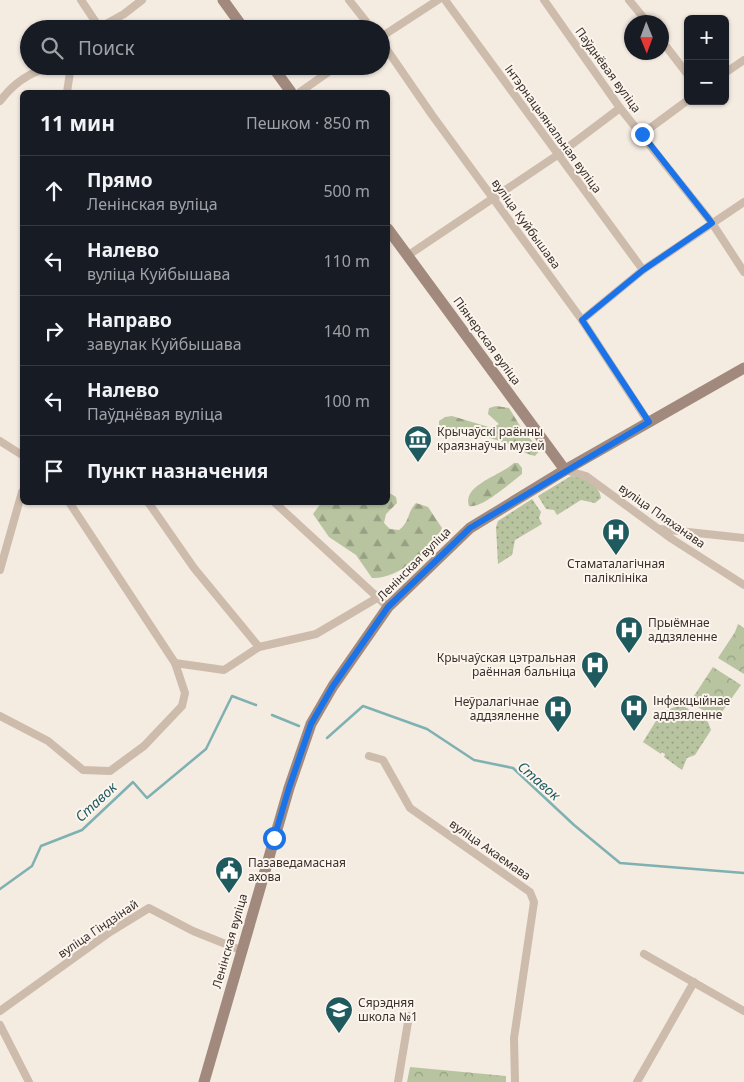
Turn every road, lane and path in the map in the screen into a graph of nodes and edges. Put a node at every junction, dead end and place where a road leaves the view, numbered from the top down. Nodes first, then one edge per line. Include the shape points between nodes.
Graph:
1 (81, 0) edge
2 (142, 0) edge
3 (223, 0) edge
4 (349, 0) edge
5 (438, 0) edge
6 (445, 0) edge
7 (544, 0) edge
8 (629, 0) edge
9 (641, 15) edge
10 (93, 20) edge
11 (113, 20) edge
12 (237, 20) edge
13 (365, 20) edge
14 (390, 33) edge
15 (669, 50) edge
16 (390, 52) edge
17 (744, 60) edge
18 (684, 70) edge
19 (729, 71) edge
20 (30, 75) edge
21 (69, 75) edge
22 (279, 75) edge
23 (324, 75) edge
24 (67, 90) edge
25 (290, 90) edge
26 (303, 90) edge
27 (0, 101) edge
28 (684, 103) edge
29 (620, 108) junction
30 (642, 134) junction
31 (559, 154) junction
32 (493, 197) junction
33 (744, 202) edge
34 (712, 223) junction
35 (390, 232) edge
36 (407, 256) junction
37 (643, 270) junction
38 (744, 272) edge
39 (582, 320) junction
40 (744, 368) edge
41 (649, 422) junction
42 (0, 441) edge
43 (20, 454) edge
44 (565, 470) junction
45 (20, 499) edge
46 (71, 505) edge
47 (150, 505) edge
48 (277, 505) edge
49 (658, 529) junction
50 (744, 538) edge
51 (0, 570) edge
52 (744, 585) edge
53 (377, 598) junction
54 (388, 607) junction
55 (258, 647) junction
56 (175, 662) junction
57 (0, 716) edge
58 (369, 756) dead end
59 (243, 951) junction
60 (644, 954) dead end
61 (694, 982) junction
62 (0, 1011) edge
63 (744, 1011) edge
64 (409, 1016) dead end
65 (0, 1025) edge
66 (29, 1082) edge
67 (204, 1082) edge
68 (398, 1082) edge
69 (515, 1082) edge
70 (637, 1082) edge

1 - 10 street
2 - 11 street
3 - 12 main road
4 - 13 street
5 - 14 street
6 - 31 street, Інтэрнацыянальная вуліца
7 - 29 street, Паўднёвая вуліца
8 - 9 street
15 - 18 street
16 - 32 street, вуліца Куйбышава
17 - 19 street
20 - 27 street via 16,83
21 - 24 street
22 - 25 main road
23 - 26 street
28 - 30 street
29 - 30 street, Паўднёвая вуліца
29 - 31 street
30 - 34 street, Паўднёвая вуліца
31 - 32 street
31 - 37 street, Інтэрнацыянальная вуліца
32 - 36 street
32 - 39 street, вуліца Куйбышава
33 - 34 street
34 - 37 street
34 - 38 street, Паўднёвая вуліца
35 - 36 main road, Піянерская вуліца
36 - 44 main road, Піянерская вуліца
37 - 39 street
39 - 41 street, вуліца Куйбышава
40 - 41 main road, Ленінская вуліца
41 - 44 main road, Ленінская вуліца
42 - 43 street
44 - 49 street, вуліца Пляханава via 586,476
44 - 54 main road, Ленінская вуліца via 470,528
45 - 51 street
46 - 56 street
47 - 55 street via 194,568
48 - 53 street
49 - 50 street
49 - 52 street, вуліца Пляханава
53 - 54 street
53 - 55 street via 316,634
54 - 59 main road, Ленінская вуліца via 333,686 311,724 289,788
55 - 56 street via 224,670
56 - 57 street via 185,692 182,706 144,746 110,771 84,770 48,741
58 - 69 street, вуліца Акаемава via 383,760 410,808 530,892 534,902 514,1038
59 - 62 street, вуліца Гіндзінай via 193,931 149,908
59 - 67 main road, Ленінская вуліца
60 - 61 street
61 - 63 street
61 - 70 street
64 - 68 street
65 - 66 street

